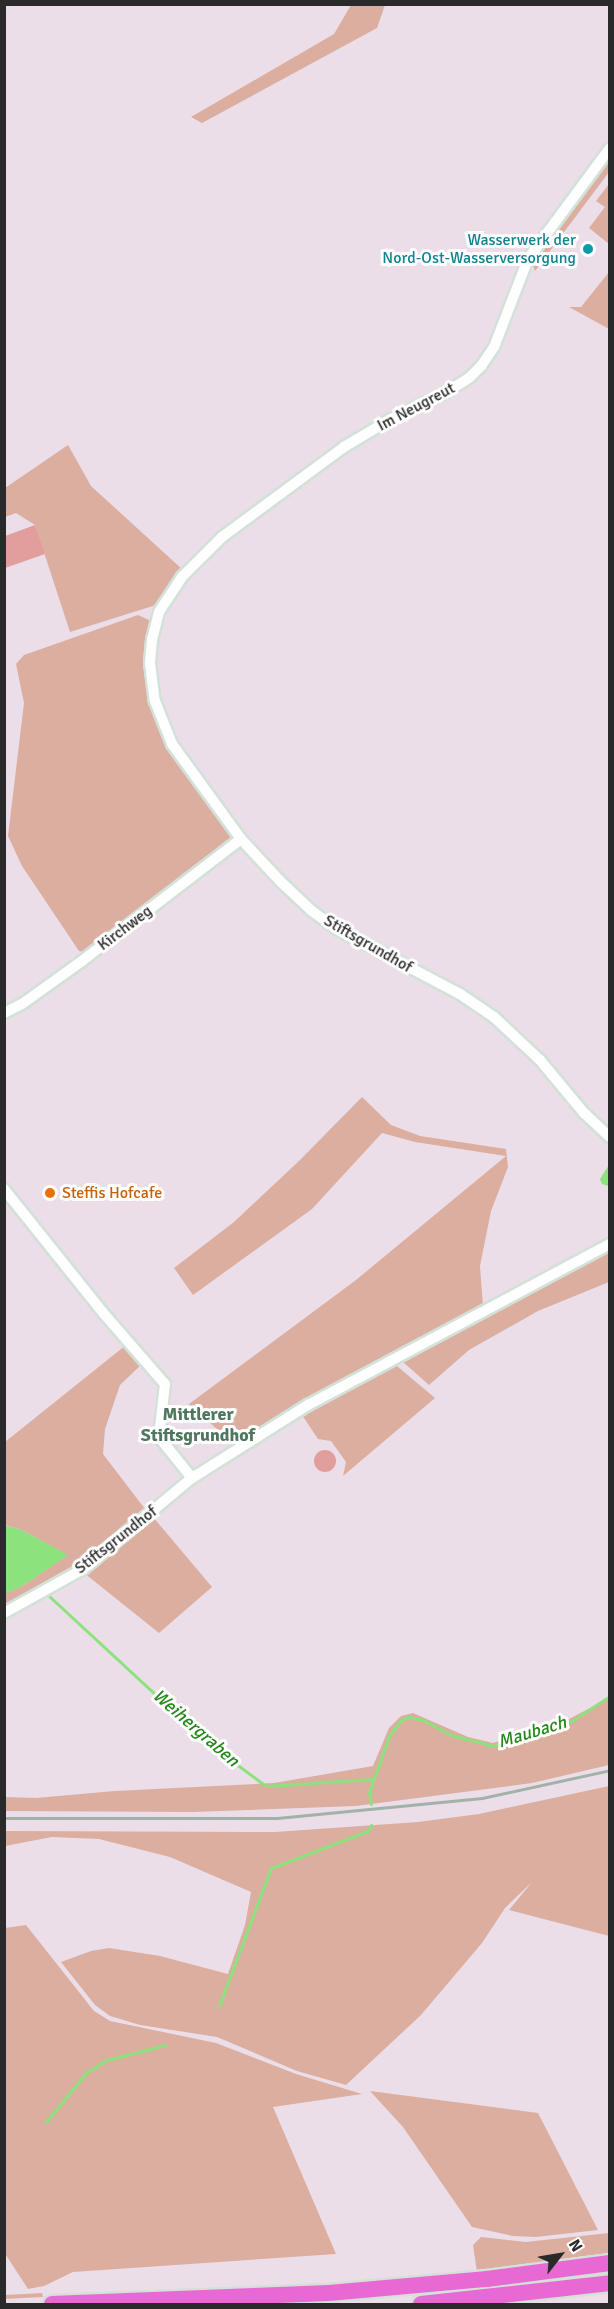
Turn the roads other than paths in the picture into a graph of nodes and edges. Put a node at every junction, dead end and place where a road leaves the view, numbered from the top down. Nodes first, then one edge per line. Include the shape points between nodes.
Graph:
1 (609, 148) edge
2 (159, 612) joint
3 (241, 839) junction
4 (4, 1013) edge
5 (609, 1137) edge
6 (4, 1188) edge
7 (609, 1244) edge
8 (192, 1478) junction
9 (4, 1613) edge
10 (609, 2263) edge
11 (609, 2283) edge
12 (52, 2304) edge
13 (421, 2304) edge

1 - 2 street, Im Neugreut via 528,259 494,347 482,365 447,392 344,447 222,537 182,577
2 - 3 street, Stiftsgrundhof via 150,663 159,716 188,769
3 - 4 street, Kirchweg via 82,961
3 - 5 street, Stiftsgrundhof via 312,911 354,939 460,994 500,1022
6 - 8 street via 165,1384 159,1437
7 - 8 street, Stiftsgrundhof via 308,1405
8 - 9 street, Stiftsgrundhof via 83,1569
10 - 12 highway via 329,2293
11 - 13 highway

